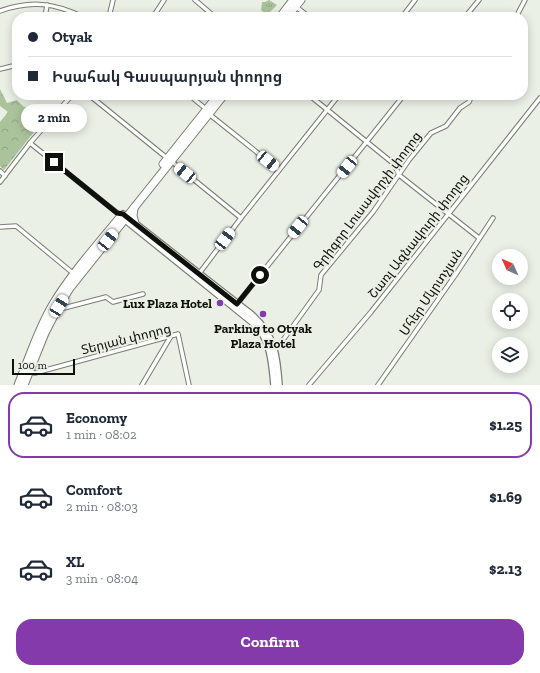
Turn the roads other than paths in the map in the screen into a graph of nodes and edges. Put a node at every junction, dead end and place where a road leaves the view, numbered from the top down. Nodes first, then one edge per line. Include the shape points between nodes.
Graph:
1 (113, 0) edge
2 (164, 0) edge
3 (195, 0) edge
4 (300, 0) edge
5 (415, 0) edge
6 (479, 0) edge
7 (525, 0) edge
8 (294, 3) edge
9 (47, 5) junction
10 (0, 10) edge
11 (46, 12) edge
12 (72, 12) edge
13 (110, 12) edge
14 (156, 12) edge
15 (209, 12) edge
16 (285, 12) edge
17 (290, 12) edge
18 (304, 12) edge
19 (406, 12) edge
20 (470, 12) edge
21 (519, 12) edge
22 (12, 66) edge
23 (0, 69) edge
24 (540, 98) edge
25 (68, 100) edge
26 (95, 100) edge
27 (195, 100) edge
28 (215, 100) edge
29 (219, 100) edge
30 (315, 100) edge
31 (335, 100) edge
32 (400, 100) edge
33 (469, 100) edge
34 (327, 110) junction
35 (208, 112) junction
36 (30, 143) junction
37 (366, 143) junction
38 (169, 160) junction
39 (0, 170) edge
40 (279, 170) junction
41 (399, 175) junction
42 (5, 176) junction
43 (0, 182) edge
44 (135, 206) junction
45 (448, 215) junction
46 (122, 216) junction
47 (241, 218) junction
48 (493, 218) dead end
49 (135, 223) junction
50 (0, 227) edge
51 (479, 238) junction
52 (74, 274) junction
53 (198, 276) junction
54 (143, 294) dead end
55 (237, 304) junction
56 (59, 306) junction
57 (171, 336) junction
58 (274, 345) junction
59 (30, 372) junction
60 (18, 385) edge
61 (24, 385) edge
62 (142, 385) edge
63 (189, 385) edge
64 (274, 385) edge
65 (279, 385) edge
66 (309, 385) edge
67 (378, 385) edge

1 - 13 street
2 - 14 street
3 - 15 street
4 - 8 highway
5 - 19 street
6 - 20 street
7 - 21 street
8 - 16 highway
8 - 17 highway
8 - 18 street
9 - 10 street via 11,6
9 - 11 street
9 - 12 street
22 - 23 street
24 - 45 street, Շառլ Ազնավուրի փողոց
25 - 36 street
26 - 38 street
27 - 35 street
28 - 35 highway
29 - 35 highway
30 - 34 street
31 - 34 street
32 - 37 street
33 - 41 street, Գրիգոր Լուսավորչի փողոց via 446,126 432,133
34 - 37 street
34 - 40 street
35 - 38 highway
35 - 40 street
36 - 42 street
36 - 46 street
37 - 41 street via 394,164
37 - 55 street
38 - 44 highway
38 - 46 highway
38 - 47 street
39 - 42 street
40 - 47 street
41 - 45 street
41 - 58 street, Գրիգոր Լուսավորչի փողոց via 373,212 321,275 320,290 283,340
42 - 43 street
44 - 46 highway
44 - 49 highway
45 - 51 street
45 - 66 street, Շառլ Ազնավուրի փողոց
46 - 49 main road
46 - 52 highway
46 - 53 main road
46 - 56 highway
47 - 53 street
48 - 51 street, Մհեր Մկրտչյան
49 - 53 main road
50 - 52 street via 16,226
51 - 67 street, Մհեր Մկրտչյան
52 - 60 highway via 43,322
53 - 55 main road
53 - 64 main road via 254,323 262,333 270,351
54 - 56 street via 113,302 106,297 64,308
55 - 58 main road via 261,324
56 - 59 highway
57 - 59 street, Տերյան փողոց via 35,373
57 - 62 street
57 - 63 street, Տերյան փողոց via 178,334
58 - 65 main road
59 - 61 highway

